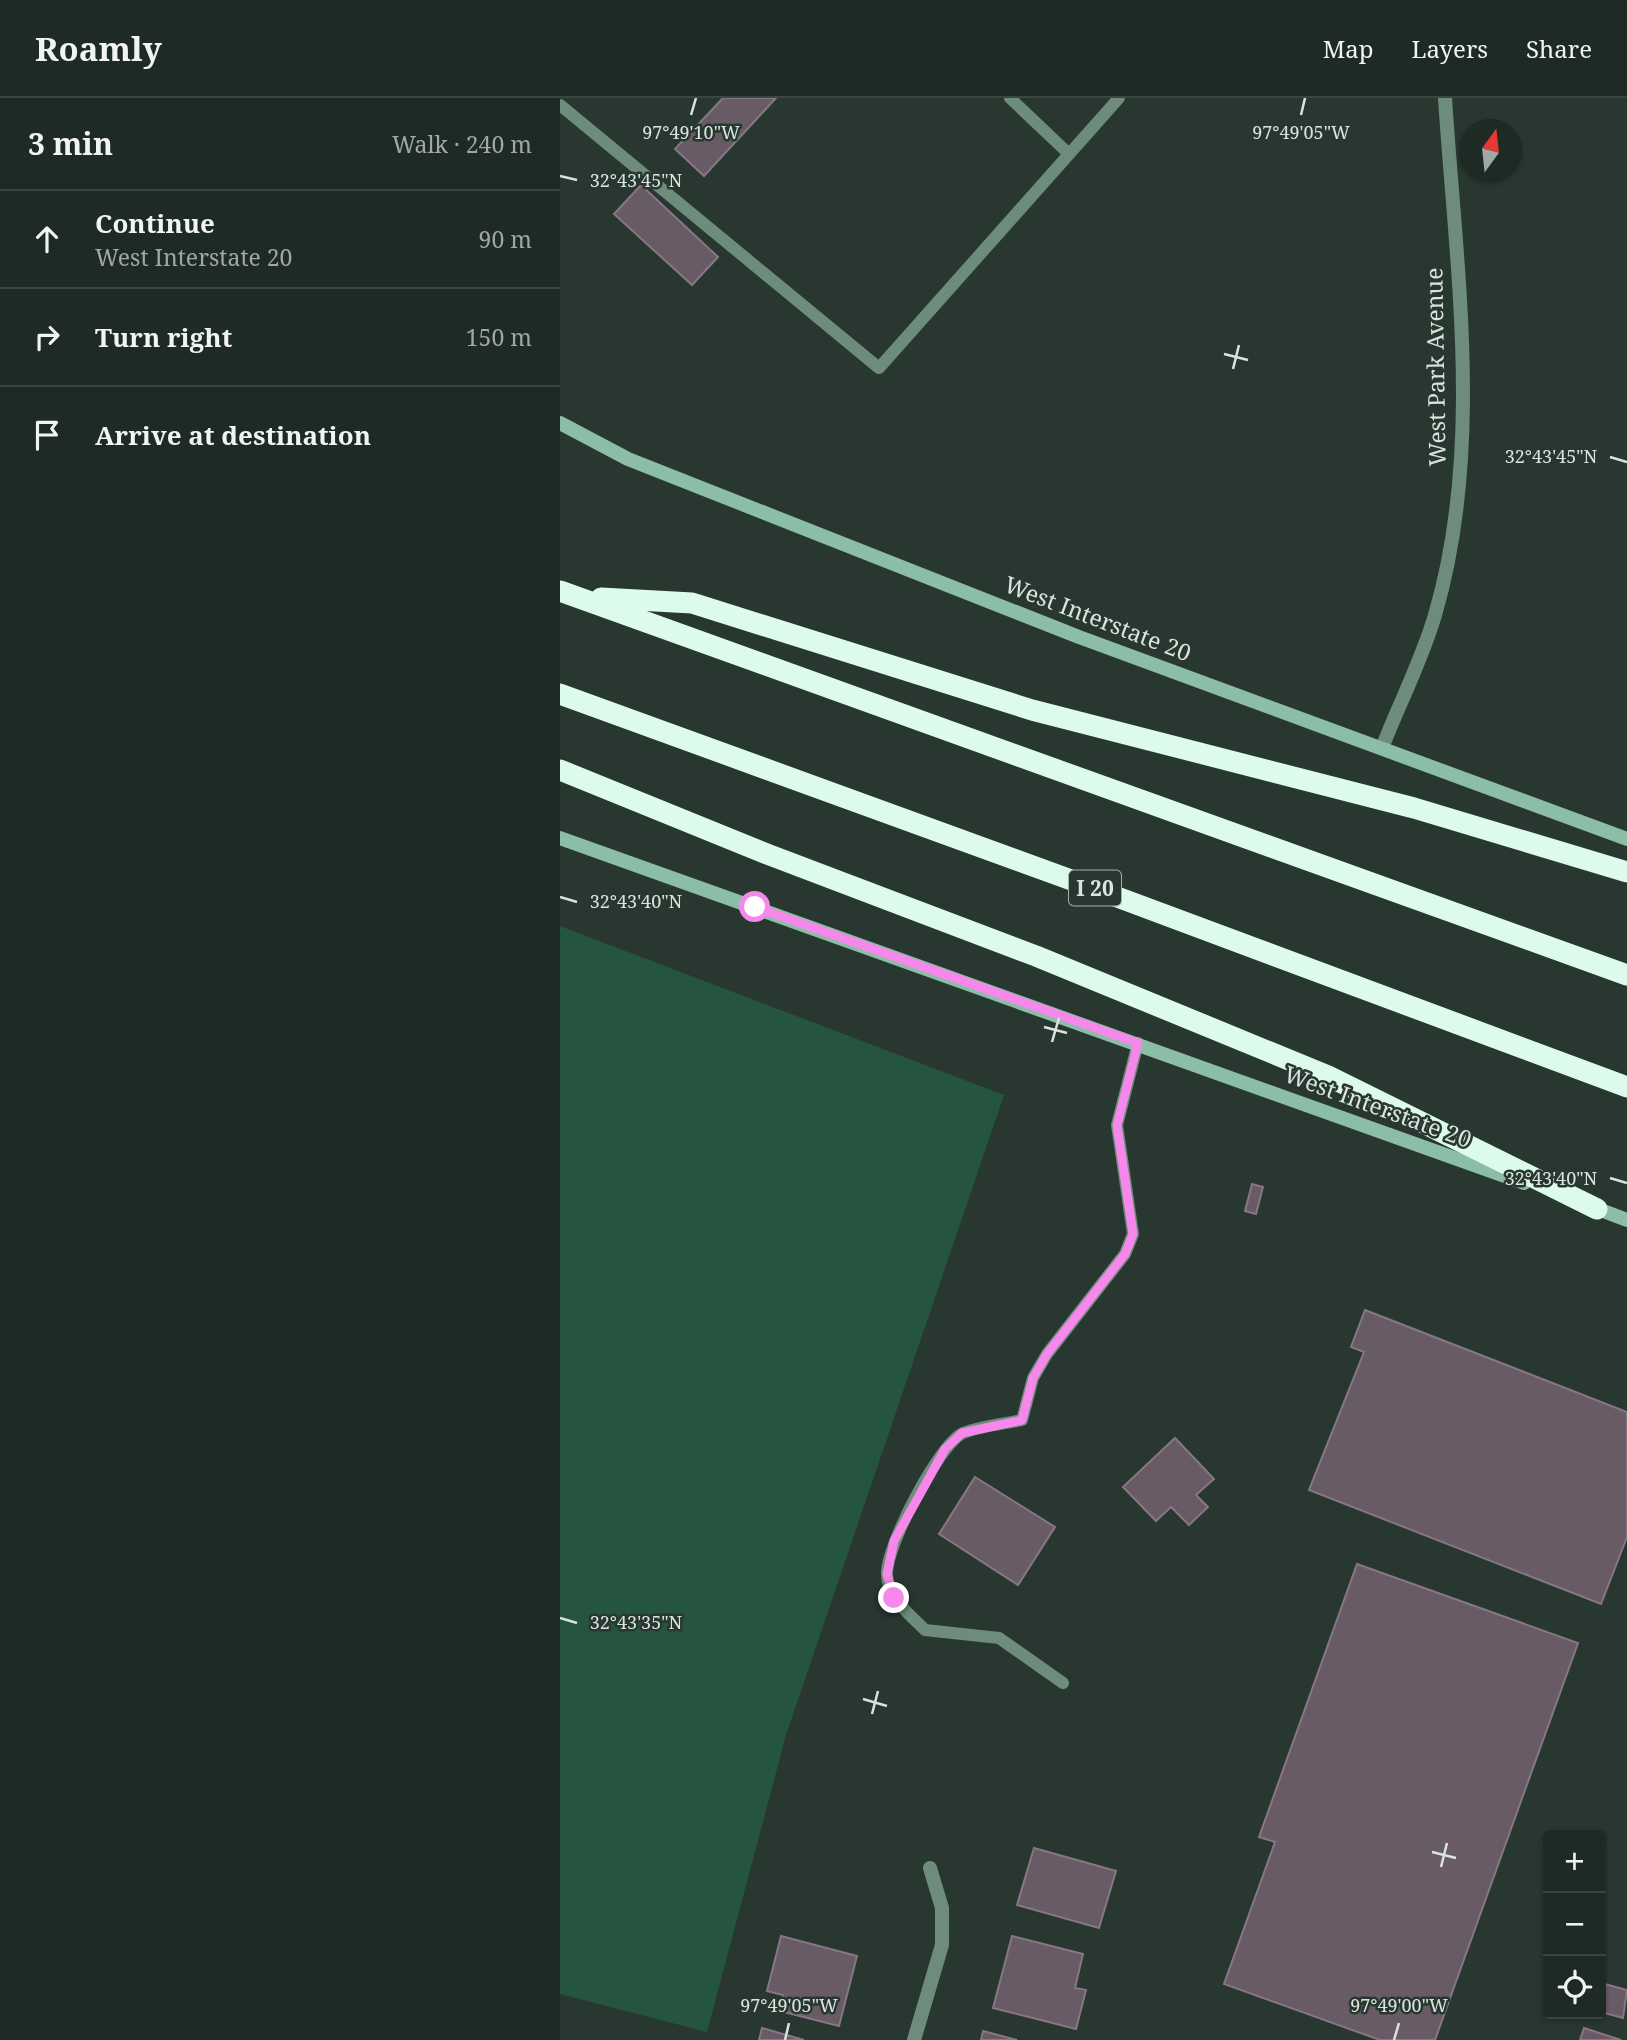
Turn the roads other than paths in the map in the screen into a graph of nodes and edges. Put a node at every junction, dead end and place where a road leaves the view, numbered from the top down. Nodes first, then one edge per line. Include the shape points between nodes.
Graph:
1 (1010, 98) edge
2 (1119, 98) edge
3 (1445, 98) edge
4 (560, 106) edge
5 (1069, 154) junction
6 (560, 423) edge
7 (560, 434) edge
8 (628, 459) junction
9 (569, 594) edge
10 (560, 694) edge
11 (1382, 748) junction
12 (560, 770) edge
13 (560, 838) edge
14 (1627, 839) edge
15 (1627, 872) edge
16 (1627, 975) edge
17 (1138, 1043) junction
18 (1627, 1087) edge
19 (1597, 1209) junction
20 (1627, 1220) edge
21 (1063, 1683) dead end
22 (930, 1868) dead end
23 (915, 2040) edge

1 - 5 lane
2 - 5 lane
3 - 11 street, West Park Avenue via 1463,384 1460,488 1435,615
4 - 5 lane via 879,368
6 - 8 main road, West Interstate 20
7 - 8 main road
8 - 11 main road, West Interstate 20 via 1079,637
9 - 15 highway via 692,603 1032,710 1414,808
9 - 16 highway
10 - 18 highway, I 20
11 - 14 main road, West Interstate 20
12 - 19 highway via 1328,1076
13 - 17 main road, West Interstate 20
17 - 19 main road, West Interstate 20
17 - 21 lane via 1117,1125 1133,1234 1125,1254 1047,1354 1033,1378 1022,1420 962,1433 945,1449 894,1541 887,1574 894,1598 925,1630 999,1638
19 - 20 main road, West Interstate 20
22 - 23 street via 942,1908 942,1945

